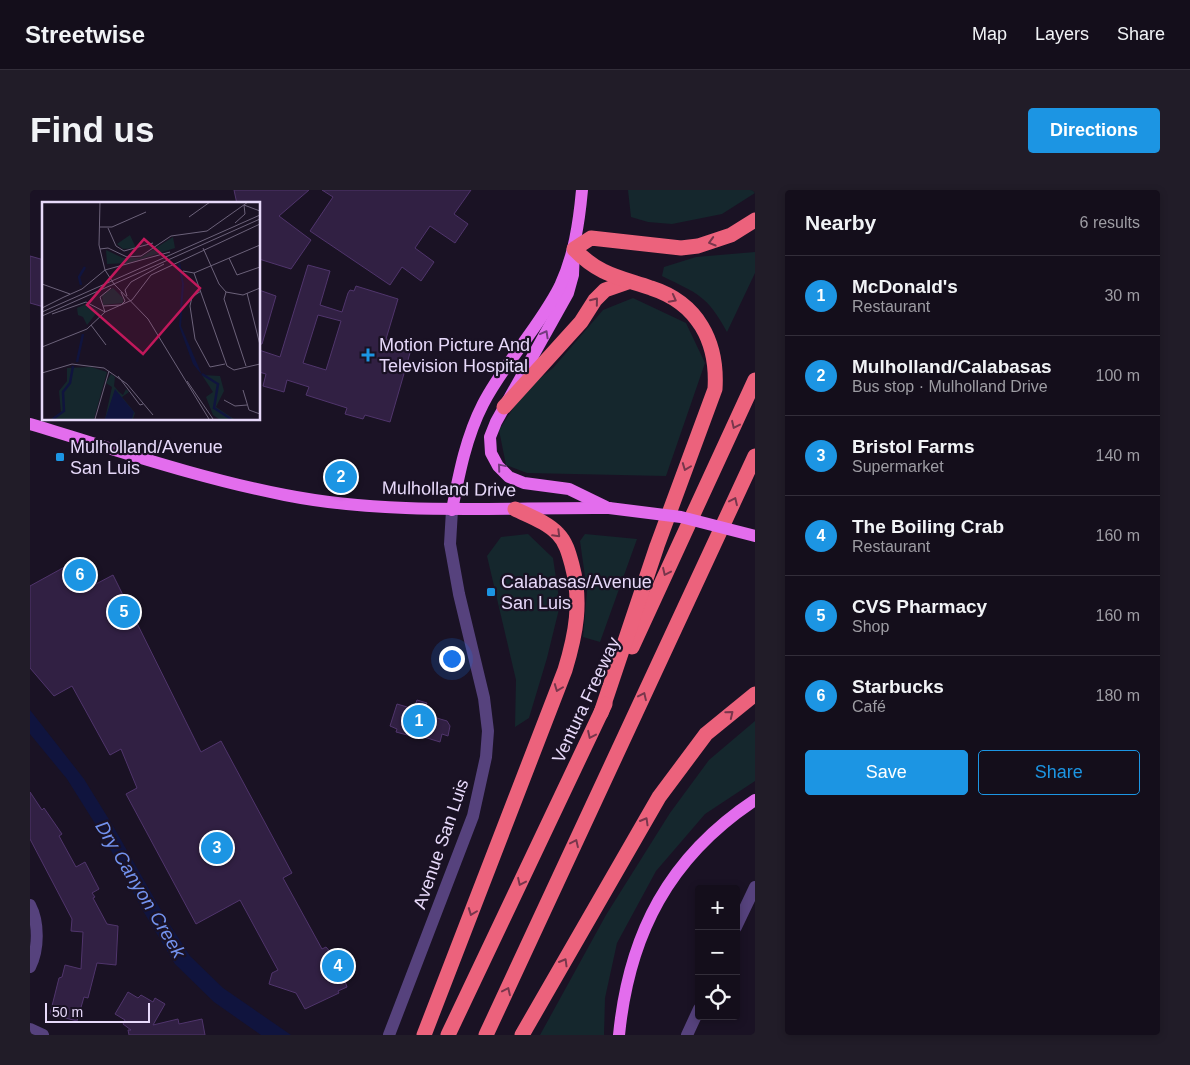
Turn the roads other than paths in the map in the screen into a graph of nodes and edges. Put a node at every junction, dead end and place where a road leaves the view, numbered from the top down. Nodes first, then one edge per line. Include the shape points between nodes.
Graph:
1 (582, 190) edge
2 (755, 220) edge
3 (574, 249) junction
4 (628, 282) junction
5 (755, 380) edge
6 (504, 407) junction
7 (30, 424) edge
8 (755, 456) edge
9 (609, 508) junction
10 (515, 509) junction
11 (452, 510) junction
12 (755, 536) edge
13 (755, 694) edge
14 (601, 713) junction
15 (755, 800) edge
16 (755, 887) edge
17 (30, 905) edge
18 (740, 919) edge
19 (30, 967) edge
20 (695, 1018) edge
21 (30, 1029) edge
22 (43, 1035) edge
23 (389, 1035) edge
24 (424, 1035) edge
25 (448, 1035) edge
26 (486, 1035) edge
27 (522, 1035) edge
28 (619, 1035) edge
29 (687, 1035) edge

1 - 3 main road
2 -> 3 highway via 731,235 698,246 681,248 591,238
3 - 4 highway via 597,269
6 -> 3 main road via 568,293 573,276
3 - 11 main road via 559,286 481,407 459,472
6 -> 4 highway via 581,322 595,300 605,290
4 -> 14 highway via 653,288 684,305 698,320 717,366 715,389 657,546
5 -> 14 highway, Ventura Freeway
9 -> 6 main road via 569,489 524,484 509,477 491,453 490,437
7 - 11 main road, Mulholland Drive via 183,470 285,495 342,503
26 -> 8 highway
9 - 10 main road, Mulholland Drive
9 - 12 main road, Mulholland Drive, bridge via 681,517
10 - 11 main road, Mulholland Drive
10 -> 24 highway via 551,528 563,540 577,590 574,638
11 - 23 street, Avenue San Luis via 450,544 484,698 488,731 486,757 473,816
27 -> 13 highway via 659,797 706,734
14 -> 25 highway, Ventura Freeway
15 - 28 main road via 709,835 684,861 662,892 631,962
16 - 18 street
17 - 19 street via 34,914 36,943
20 - 29 street
21 - 22 street

